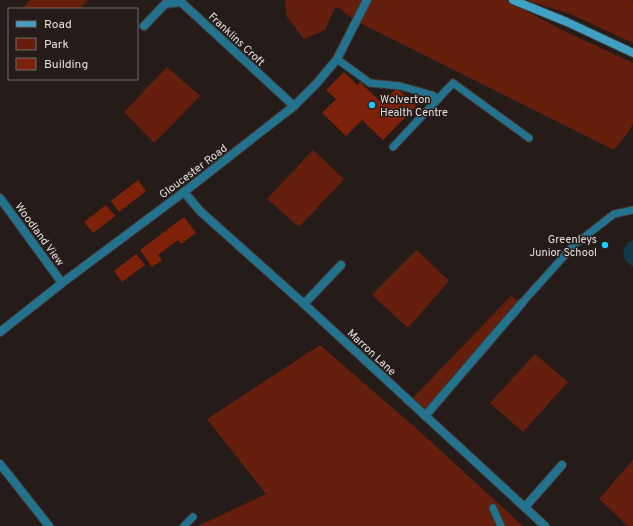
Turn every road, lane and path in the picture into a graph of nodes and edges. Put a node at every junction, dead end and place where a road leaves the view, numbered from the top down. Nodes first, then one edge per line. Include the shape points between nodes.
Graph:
1 (367, 0) edge
2 (513, 0) edge
3 (144, 26) dead end
4 (633, 53) edge
5 (337, 59) junction
6 (438, 99) junction
7 (294, 106) junction
8 (529, 138) dead end
9 (393, 147) dead end
10 (184, 192) junction
11 (0, 198) edge
12 (633, 210) edge
13 (341, 265) dead end
14 (62, 284) junction
15 (522, 303) joint
16 (304, 304) junction
17 (0, 332) edge
18 (425, 416) junction
19 (0, 464) edge
20 (562, 465) dead end
21 (525, 507) junction
22 (493, 508) dead end
23 (193, 516) dead end
24 (49, 526) edge
25 (184, 526) edge
26 (501, 526) edge
27 (545, 526) edge

1 - 5 street, Gloucester Road
2 - 4 street
3 - 7 street, Franklins Croft via 165,4 181,2
5 - 6 lane via 370,83 400,86
5 - 7 street, Gloucester Road
6 - 8 lane via 453,83
6 - 9 lane
7 - 10 street, Gloucester Road
10 - 14 street, Gloucester Road
10 - 16 street, Marron Lane via 200,211
11 - 14 street, Woodland View
12 - 15 lane via 614,214 574,245
13 - 16 street
14 - 17 street, Gloucester Road
15 - 18 street
16 - 18 street, Marron Lane
18 - 21 street, Marron Lane
19 - 24 street
20 - 21 street
21 - 27 street, Marron Lane
22 - 26 lane
23 - 25 lane

